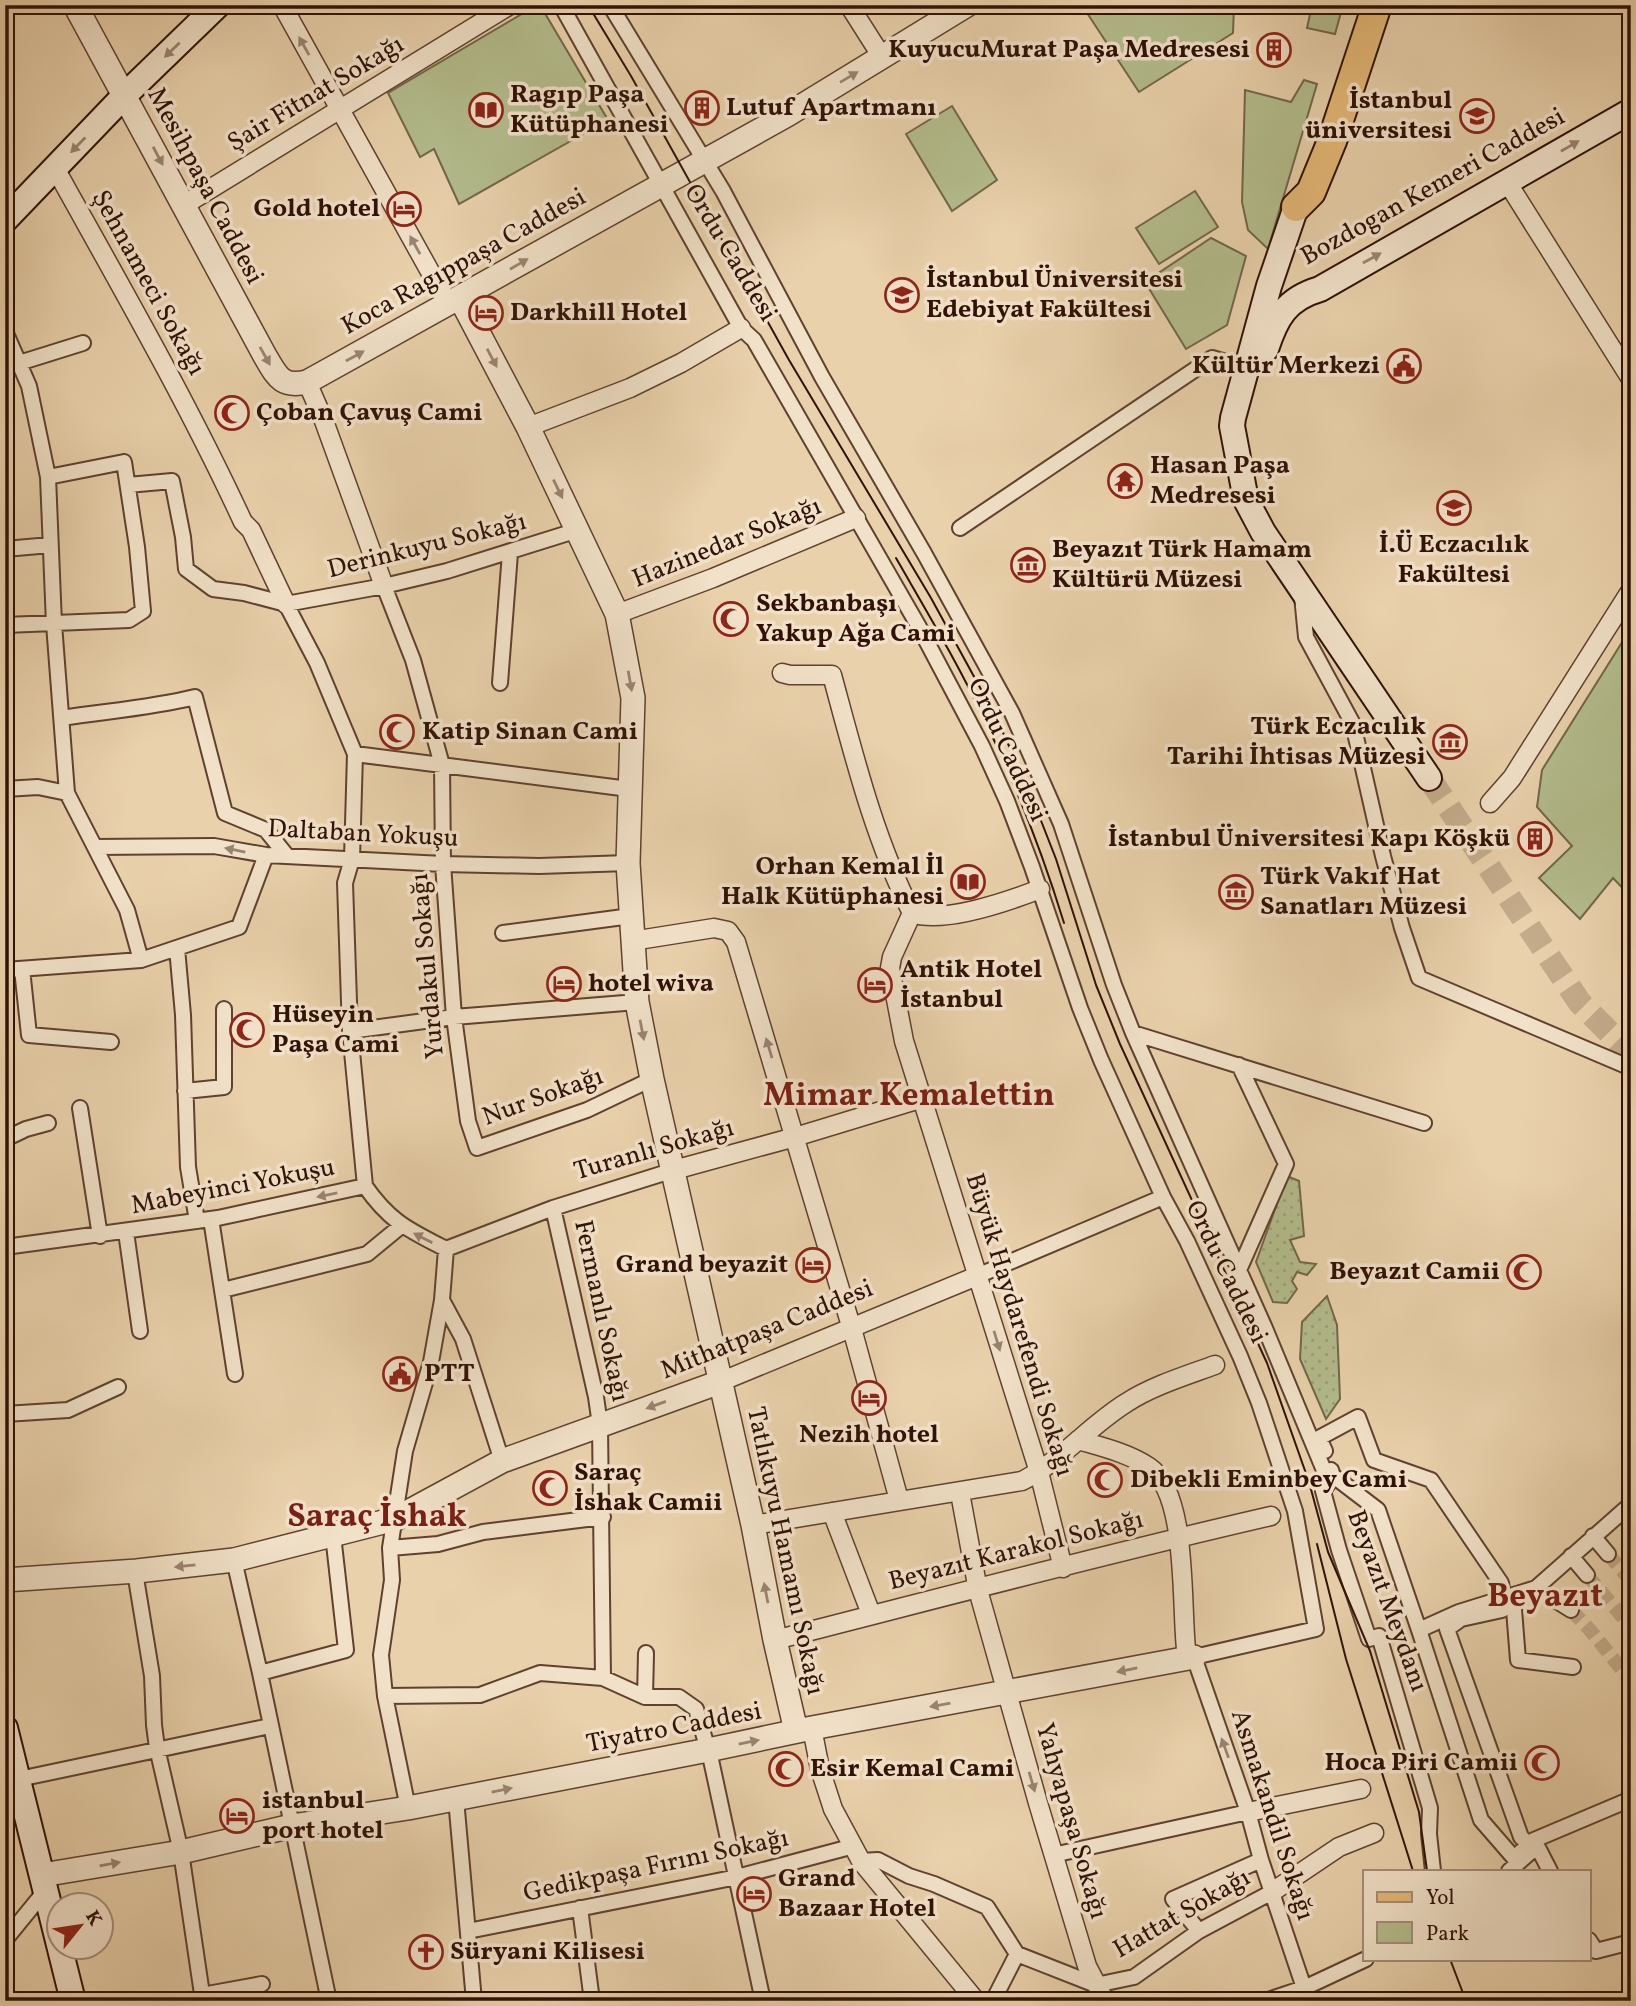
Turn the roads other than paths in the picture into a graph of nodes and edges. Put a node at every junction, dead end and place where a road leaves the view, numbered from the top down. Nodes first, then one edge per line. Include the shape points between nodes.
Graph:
1 (75, 5) edge
2 (218, 5) edge
3 (282, 5) edge
4 (510, 5) edge
5 (561, 5) edge
6 (610, 5) edge
7 (849, 5) edge
8 (967, 5) edge
9 (1357, 5) edge
10 (1377, 5) edge
11 (882, 57) junction
12 (125, 96) junction
13 (339, 110) junction
14 (1631, 111) edge
15 (706, 161) junction
16 (55, 169) junction
17 (1507, 182) junction
18 (662, 186) junction
19 (184, 205) junction
20 (1296, 207) junction
21 (5, 220) edge
22 (1280, 254) junction
23 (1313, 291) junction
24 (454, 301) junction
25 (741, 328) junction
26 (5, 331) edge
27 (83, 343) dead end
28 (19, 363) junction
29 (1246, 368) junction
30 (1631, 379) edge
31 (300, 383) junction
32 (528, 428) junction
33 (1236, 443) junction
34 (48, 477) junction
35 (128, 485) junction
36 (856, 518) junction
37 (960, 528) dead end
38 (578, 530) junction
39 (50, 545) junction
40 (5, 549) edge
41 (510, 553) junction
42 (384, 586) junction
43 (1631, 590) edge
44 (1302, 591) junction
45 (286, 604) junction
46 (617, 614) junction
47 (54, 624) junction
48 (5, 625) edge
49 (782, 673) dead end
50 (500, 683) dead end
51 (62, 719) junction
52 (355, 754) junction
53 (442, 765) junction
54 (1429, 778) tunnel mouth
55 (5, 789) edge
56 (629, 789) junction
57 (67, 793) junction
58 (1490, 803) dead end
59 (95, 847) junction
60 (266, 856) junction
61 (287, 856) junction
62 (352, 859) junction
63 (628, 863) junction
64 (443, 864) junction
65 (1040, 889) junction
66 (912, 914) junction
67 (631, 916) junction
68 (503, 933) dead end
69 (632, 940) junction
70 (177, 948) junction
71 (141, 960) junction
72 (22, 969) junction
73 (5, 970) edge
74 (637, 1002) junction
75 (224, 1009) dead end
76 (454, 1017) junction
77 (350, 1031) junction
78 (1133, 1033) junction
79 (111, 1042) dead end
80 (1239, 1065) junction
81 (1631, 1068) edge
82 (652, 1079) junction
83 (186, 1091) junction
84 (920, 1099) junction
85 (80, 1108) dead end
86 (468, 1121) joint
87 (48, 1123) dead end
88 (1424, 1123) dead end
89 (795, 1137) junction
90 (5, 1139) edge
91 (674, 1170) junction
92 (365, 1186) junction
93 (1163, 1197) junction
94 (553, 1208) junction
95 (209, 1219) junction
96 (401, 1226) junction
97 (126, 1232) junction
98 (100, 1236) junction
99 (5, 1247) edge
100 (446, 1249) junction
101 (1239, 1270) junction
102 (977, 1276) junction
103 (223, 1290) junction
104 (442, 1300) junction
105 (852, 1327) junction
106 (140, 1331) dead end
107 (1215, 1365) dead end
108 (235, 1374) dead end
109 (720, 1382) junction
110 (118, 1387) dead end
111 (5, 1414) edge
112 (600, 1425) junction
113 (1078, 1440) junction
114 (502, 1461) junction
115 (1039, 1472) junction
116 (1328, 1472) junction
117 (960, 1493) junction
118 (899, 1500) junction
119 (1631, 1504) edge
120 (832, 1512) junction
121 (603, 1517) junction
122 (1271, 1517) dead end
123 (395, 1519) junction
124 (753, 1525) junction
125 (333, 1535) junction
126 (1593, 1536) junction
127 (1179, 1538) junction
128 (390, 1548) junction
129 (1608, 1554) tunnel mouth
130 (1572, 1556) junction
131 (234, 1560) junction
132 (1063, 1568) junction
133 (137, 1571) junction
134 (1587, 1575) tunnel mouth
135 (5, 1580) edge
136 (1536, 1588) junction
137 (978, 1590) junction
138 (1508, 1598) junction
139 (1571, 1610) tunnel mouth
140 (871, 1614) junction
141 (1316, 1629) joint
142 (1419, 1630) junction
143 (775, 1640) junction
144 (646, 1653) dead end
145 (1190, 1658) junction
146 (1573, 1667) dead end
147 (260, 1672) junction
148 (603, 1678) junction
149 (1007, 1693) junction
150 (385, 1696) junction
151 (645, 1697) junction
152 (270, 1726) junction
153 (5, 1728) edge
154 (804, 1730) junction
155 (157, 1748) junction
156 (708, 1750) junction
157 (19, 1779) junction
158 (1361, 1789) dead end
159 (456, 1799) junction
160 (1631, 1800) edge
161 (408, 1808) junction
162 (1248, 1812) junction
163 (292, 1826) junction
164 (1374, 1833) dead end
165 (1532, 1842) junction
166 (181, 1852) junction
167 (858, 1854) junction
168 (1053, 1855) junction
169 (1261, 1860) junction
170 (1512, 1865) edge
171 (1433, 1870) edge
172 (1549, 1870) edge
173 (737, 1877) junction
174 (44, 1883) junction
175 (1272, 1892) junction
176 (580, 1908) junction
177 (468, 1931) junction
178 (1199, 1931) junction
179 (5, 1940) edge
180 (1590, 1942) edge
181 (1631, 1942) edge
182 (1017, 1954) junction
183 (1364, 1960) edge
184 (262, 1984) dead end
185 (1304, 1988) junction
186 (1101, 1993) edge
187 (203, 1998) edge
188 (72, 2001) edge
189 (329, 2001) edge
190 (474, 2001) edge
191 (592, 2001) edge
192 (763, 2001) edge
193 (958, 2001) edge
194 (976, 2001) edge
195 (993, 2001) edge
196 (1265, 2001) edge

1 - 12 street, Mesihpaşa Caddesi
2 -> 12 main road
13 -> 3 street
4 - 13 street, Şair Fitnat Sokağı
5 - 18 street, Ordu Caddesi
6 - 15 street, Ordu Caddesi
7 - 11 street
8 - 11 street, Koca Ragıppaşa Caddesi
9 - 20 main road via 1304,164
10 - 20 main road via 1332,141 1311,192
15 -> 11 street, Koca Ragıppaşa Caddesi
12 -> 16 main road
12 -> 19 street, Mesihpaşa Caddesi
13 - 19 street, Şair Fitnat Sokağı
24 -> 13 street
17 -> 14 main road, Bozdogan Kemeri Caddesi
15 - 18 street, Koca Ragıppaşa Caddesi
15 - 78 street, Ordu Caddesi via 1012,713 1061,824
16 - 21 main road
16 - 45 street, Şehnameci Sokağı via 214,459
23 -> 17 main road, Bozdogan Kemeri Caddesi
17 - 30 street
24 -> 18 street, Koca Ragıppaşa Caddesi
18 - 25 street, Ordu Caddesi
19 -> 31 street, Mesihpaşa Caddesi via 276,375 285,383
20 - 22 main road
22 - 23 main road, Bozdogan Kemeri Caddesi via 1290,283
22 - 29 main road
23 - 33 main road via 1288,306 1276,322
31 -> 24 street, Koca Ragıppaşa Caddesi
24 -> 32 street, Tatlıkuyu Hamamı Sokağı
25 - 32 street via 630,388
25 - 36 street, Ordu Caddesi via 754,340
26 - 28 street
27 - 28 street
28 - 34 street via 29,386
29 - 33 main road via 1233,418
29 - 37 street via 1212,358
31 - 42 street via 324,421
32 -> 38 street, Tatlıkuyu Hamamı Sokağı
33 - 44 main road via 1250,510
34 - 35 street via 124,462
34 - 39 street
35 - 45 street via 172,481 186,569 213,589
35 - 47 street via 144,611 129,620
36 - 46 street, Hazinedar Sokağı
36 - 65 street, Ordu Caddesi via 982,746
38 - 41 street, Derinkuyu Sokağı
38 - 46 street, Tatlıkuyu Hamamı Sokağı
39 - 40 street
39 - 47 street
41 - 42 street, Derinkuyu Sokağı
41 - 50 street
42 - 45 street, Derinkuyu Sokağı
42 - 53 street, Yurdakul Sokağı via 413,660
43 - 58 street via 1512,778
44 - 54 main road
44 - 81 street via 1306,637 1353,724 1386,868 1419,978
45 - 52 street via 317,663
46 -> 56 street, Tatlıkuyu Hamamı Sokağı via 633,698
47 - 48 street
47 - 51 street
49 - 66 street via 832,674 864,794
51 - 57 street
51 - 61 street via 195,697 225,813 266,830
52 - 53 street
52 - 62 street
53 - 56 street
53 - 64 street, Yurdakul Sokağı
55 - 57 street via 38,787
56 - 63 street, Tatlıkuyu Hamamı Sokağı
57 - 59 street
60 -> 59 street, Daltaban Yokuşu via 214,846
59 - 71 street via 127,910
60 - 61 street, Daltaban Yokuşu
60 - 70 street via 239,928
61 - 62 street, Daltaban Yokuşu
62 - 64 street, Daltaban Yokuşu
62 - 77 street via 345,883
63 - 64 street, Daltaban Yokuşu
63 - 67 street, Tatlıkuyu Hamamı Sokağı
64 - 76 street, Yurdakul Sokağı
65 - 66 street via 968,911 930,917
65 - 93 street, Ordu Caddesi via 1080,1008
66 - 84 street, Büyük Haydarefendi Sokağı via 890,968
67 - 68 street
67 - 69 street, Tatlıkuyu Hamamı Sokağı
69 - 74 street, Tatlıkuyu Hamamı Sokağı
89 -> 69 street via 736,942 728,931 714,928
70 - 71 street
70 - 83 street
71 - 72 street
72 - 73 street
72 - 79 street via 29,1035
74 - 76 street
74 -> 82 street, Tatlıkuyu Hamamı Sokağı
75 - 83 street via 224,1087
76 - 77 street
76 - 86 street, Yurdakul Sokağı
77 - 92 street
78 - 80 street
78 - 101 street, Ordu Caddesi
80 - 88 street
80 - 101 street via 1286,1164
82 - 86 street, Nur Sokağı via 587,1111 477,1148
82 - 91 street, Tatlıkuyu Hamamı Sokağı
83 - 95 street via 188,1167
84 - 89 street, Turanlı Sokağı
84 - 102 street, Büyük Haydarefendi Sokağı
85 - 98 street
87 - 90 street
89 - 91 street, Turanlı Sokağı
89 - 105 street
91 - 94 street, Turanlı Sokağı
91 - 109 street, Tatlıkuyu Hamamı Sokağı
92 -> 95 street, Mabeyinci Yokuşu
92 - 96 street, Mabeyinci Yokuşu
93 - 102 street, Mithatpaşa Caddesi
93 - 141 street, Ordu Caddesi via 1240,1356 1287,1482
94 - 100 street, Turanlı Sokağı
94 - 112 street, Fermanlı Sokağı
95 - 97 street, Mabeyinci Yokuşu
95 - 103 street
100 -> 96 street, Mabeyinci Yokuşu
96 - 103 street via 367,1254
97 - 98 street, Mabeyinci Yokuşu
97 - 106 street
98 - 99 street, Mabeyinci Yokuşu
100 - 104 street
101 - 116 street, Ordu Caddesi
102 - 105 street, Mithatpaşa Caddesi
102 -> 115 street, Büyük Haydarefendi Sokağı
103 - 108 street
104 - 114 street via 464,1339
104 - 123 street via 431,1363 405,1451
105 - 109 street, Mithatpaşa Caddesi
105 - 118 street
107 - 113 street via 1147,1391
109 -> 112 street, Mithatpaşa Caddesi
109 - 124 street, Tatlıkuyu Hamamı Sokağı
110 - 111 street via 68,1410
112 - 114 street, Mithatpaşa Caddesi
112 - 121 street, Fermanlı Sokağı
113 - 115 street
113 - 127 street via 1150,1468 1166,1487
114 - 123 street, Mithatpaşa Caddesi
115 - 117 street
115 - 132 street, Büyük Haydarefendi Sokağı
116 - 138 street, Beyazıt Meydanı via 1319,1438 1358,1417 1374,1460 1431,1480
116 - 142 street via 1378,1510
116 - 171 street, Beyazıt Meydanı via 1323,1491 1339,1550 1369,1639 1379,1636 1430,1808
117 - 118 street
117 - 137 street, Yahyapaşa Sokağı
118 - 120 street
119 - 126 street
120 - 124 street
120 - 140 street
121 - 128 street
121 - 148 street, Fermanlı Sokağı
122 - 127 street, Beyazıt Karakol Sokağı
123 - 125 street, Mithatpaşa Caddesi
123 - 128 street
143 -> 124 street, Tatlıkuyu Hamamı Sokağı
125 - 131 street, Mithatpaşa Caddesi
125 - 147 street via 346,1650
126 - 129 street
126 - 130 street
127 - 132 street, Beyazıt Karakol Sokağı
127 - 145 street
128 - 150 street via 393,1580 381,1655
130 - 134 street
130 - 136 street
131 -> 133 street, Mithatpaşa Caddesi
131 - 147 street
132 - 137 street, Beyazıt Karakol Sokağı
133 - 135 street, Mithatpaşa Caddesi
133 - 155 street
136 - 138 street
136 - 139 street
137 - 140 street, Beyazıt Karakol Sokağı
137 - 149 street, Yahyapaşa Sokağı
138 - 142 street
138 - 146 street via 1518,1660
138 - 165 street, Beyazıt Meydanı via 1502,1610 1461,1619 1447,1629 1521,1837
140 - 143 street, Beyazıt Karakol Sokağı
141 - 145 street, Tiyatro Caddesi
142 - 170 street via 1480,1820
143 - 154 street, Tatlıkuyu Hamamı Sokağı
144 - 151 street
145 -> 149 street, Tiyatro Caddesi
162 -> 145 street, Asmakandil Sokağı
147 - 152 street
148 - 150 street via 540,1673 480,1695
148 - 151 street
149 -> 154 street, Tiyatro Caddesi
149 -> 168 street, Yahyapaşa Sokağı
150 - 161 street
151 - 156 street via 679,1697 696,1709
152 - 155 street
152 - 163 street
153 - 157 main road
156 -> 154 street, Tiyatro Caddesi
154 - 167 street via 833,1809
155 - 157 street
155 - 166 street
159 -> 156 street, Tiyatro Caddesi
156 - 173 street
157 - 174 main road
158 - 162 street
159 - 161 street, Tiyatro Caddesi
159 - 177 street
160 - 165 street
161 - 163 street, Tiyatro Caddesi
162 - 168 street
162 - 169 street, Asmakandil Sokağı
163 - 166 street, Tiyatro Caddesi
163 - 189 street
164 - 175 street, Hattat Sokağı via 1339,1847
165 - 170 street via 1534,1849
165 - 172 street
174 -> 166 street, Tiyatro Caddesi
166 - 187 street
167 - 173 street, Gedikpaşa Fırını Sokağı
167 - 182 street via 987,1907
167 - 194 street
168 - 186 street, Yahyapaşa Sokağı via 1087,1966
169 - 175 street, Asmakandil Sokağı
169 - 178 street via 1173,1899
173 - 176 street, Gedikpaşa Fırını Sokağı
173 - 192 street
174 - 179 street
174 - 188 main road
175 - 178 street, Hattat Sokağı
175 - 185 street, Asmakandil Sokağı
176 - 177 street, Gedikpaşa Fırını Sokağı
176 - 191 street
177 - 190 street
178 - 186 street, Hattat Sokağı via 1134,1977
180 - 181 street via 1596,1951
182 - 186 street, Hattat Sokağı
182 - 195 street
183 - 185 street
184 - 187 street
185 - 196 street
193 - 194 street

